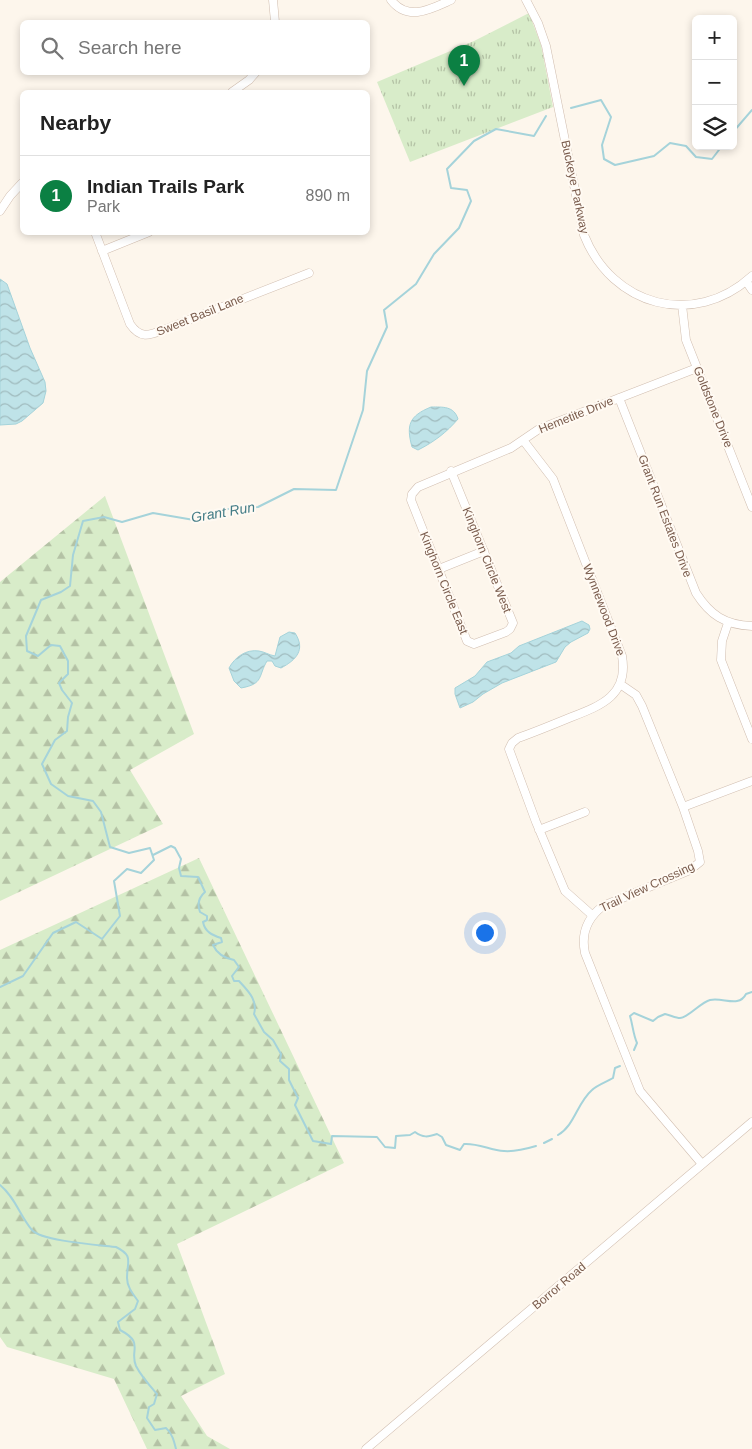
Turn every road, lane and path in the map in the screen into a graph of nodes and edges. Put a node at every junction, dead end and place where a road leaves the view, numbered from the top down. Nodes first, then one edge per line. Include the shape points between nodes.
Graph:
1 (273, 0) edge
2 (391, 0) edge
3 (451, 0) edge
4 (526, 0) edge
5 (275, 20) edge
6 (253, 75) edge
7 (235, 90) edge
8 (20, 185) edge
9 (0, 211) edge
10 (96, 235) edge
11 (142, 235) edge
12 (102, 251) junction
13 (309, 273) dead end
14 (749, 278) edge
15 (752, 290) edge
16 (682, 305) junction
17 (697, 368) junction
18 (620, 398) junction
19 (523, 440) junction
20 (451, 471) junction
21 (411, 500) joint
22 (752, 507) edge
23 (484, 551) junction
24 (439, 569) junction
25 (728, 623) junction
26 (752, 626) edge
27 (492, 639) joint
28 (620, 684) junction
29 (752, 739) edge
30 (752, 781) edge
31 (683, 807) junction
32 (585, 812) dead end
33 (539, 830) junction
34 (592, 915) junction
35 (752, 1122) edge
36 (702, 1164) junction
37 (366, 1449) edge

1 - 5 street
2 - 3 street via 403,10 419,13
4 - 16 street, Buckeye Parkway via 546,46 581,223 593,255 612,278 630,292 656,302
6 - 7 street
8 - 9 street
10 - 12 street, Sweet Basil Lane
11 - 12 street
12 - 13 street, Sweet Basil Lane via 130,324 134,330 149,336
14 - 15 street
14 - 16 street, Buckeye Parkway via 728,294
16 - 17 street, Goldstone Drive via 686,340
17 - 18 street, Hemetite Drive
17 - 22 street, Goldstone Drive
18 - 19 street, Hemetite Drive via 539,429
18 - 25 street, Grant Run Estates Drive via 696,593 709,610
19 - 20 street, Hemetite Drive
19 - 28 street, Wynnewood Drive via 553,479 560,495 622,656
20 - 21 street, Hemetite Drive via 418,487
20 - 23 street, Kinghorn Circle West
21 - 24 street, Kinghorn Circle East
23 - 24 street
23 - 27 street, Kinghorn Circle West via 513,623 510,629
24 - 27 street, Kinghorn Circle East via 467,641 474,644
25 - 26 street
25 - 29 street via 722,641 721,660
28 - 31 street, Trail View Crossing via 636,695 642,706
28 - 33 street via 608,700 596,708 518,738 510,746
30 - 31 street
31 - 34 street, Trail View Crossing via 700,862 690,870 617,898
32 - 33 street
33 - 34 street via 565,892
34 - 36 street, Trail View Crossing via 583,943 634,1080 645,1098
35 - 36 street, Borror Road
36 - 37 street, Borror Road

